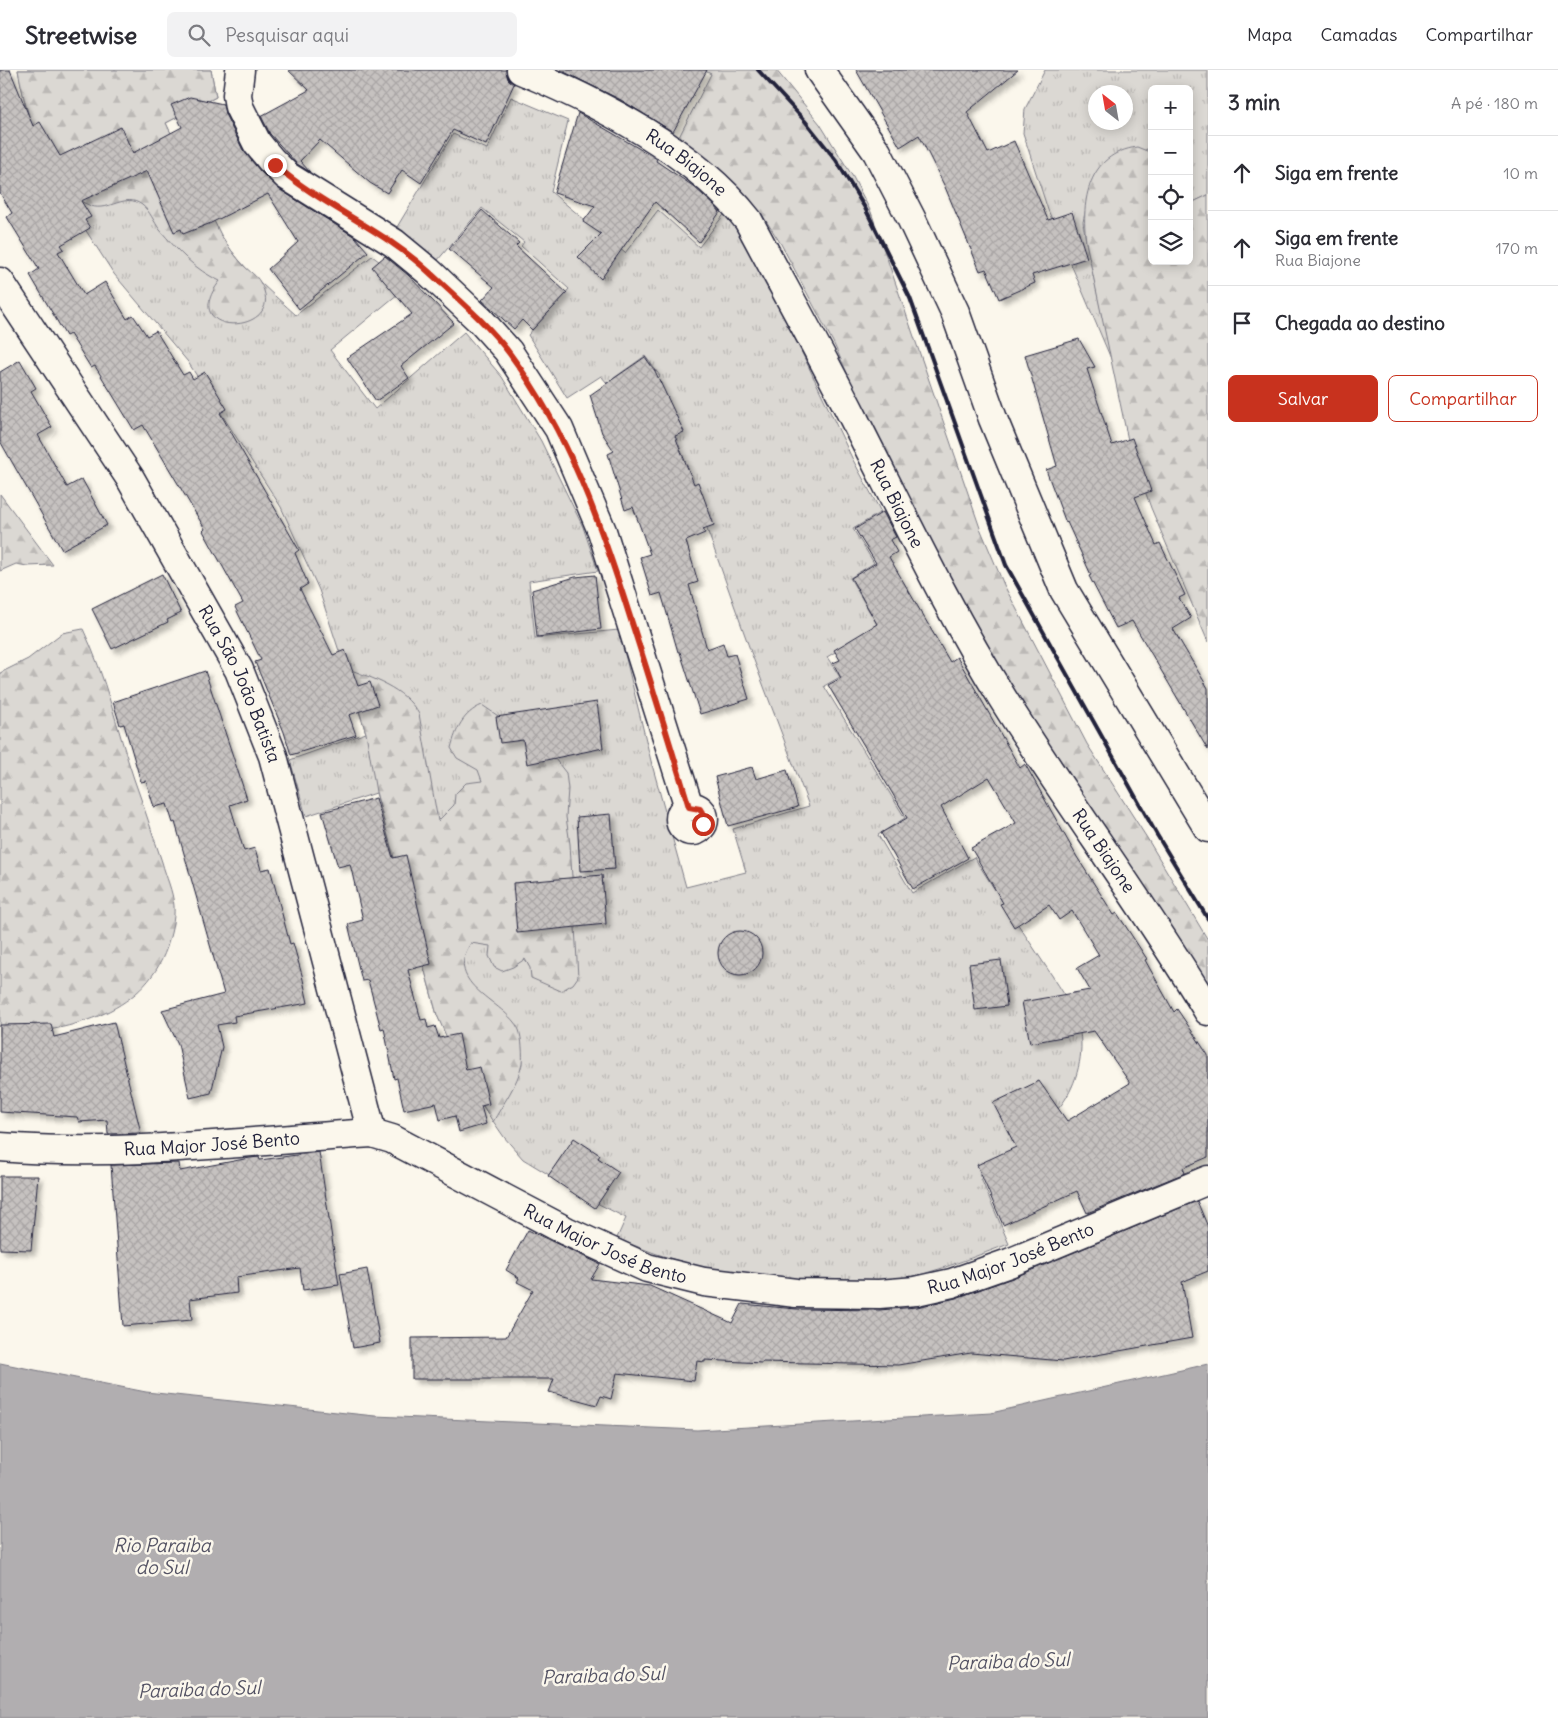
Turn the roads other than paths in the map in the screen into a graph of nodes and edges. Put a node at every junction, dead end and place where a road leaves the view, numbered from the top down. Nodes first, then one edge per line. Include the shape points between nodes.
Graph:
1 (240, 70) edge
2 (521, 70) edge
3 (819, 70) edge
4 (0, 282) edge
5 (689, 807) dead end
6 (1208, 828) edge
7 (1208, 1011) edge
8 (372, 1133) junction
9 (0, 1147) edge
10 (1208, 1180) edge

1 - 5 street via 239,107 257,144 271,160 287,176 394,243 428,270 508,352 559,430 602,531
2 - 7 street, Rua Biajone via 589,100 637,128 697,170 748,220 853,416 953,614 1070,804 1172,952
3 - 6 street via 877,152 912,218 955,312 993,419 1064,590
4 - 8 street, Rua São João Batista via 130,478 239,670 274,756
8 - 9 street, Rua Major José Bento via 123,1150 57,1151
8 - 10 street, Rua Major José Bento via 392,1139 566,1231 647,1268 704,1282 796,1294 916,1292 952,1284

